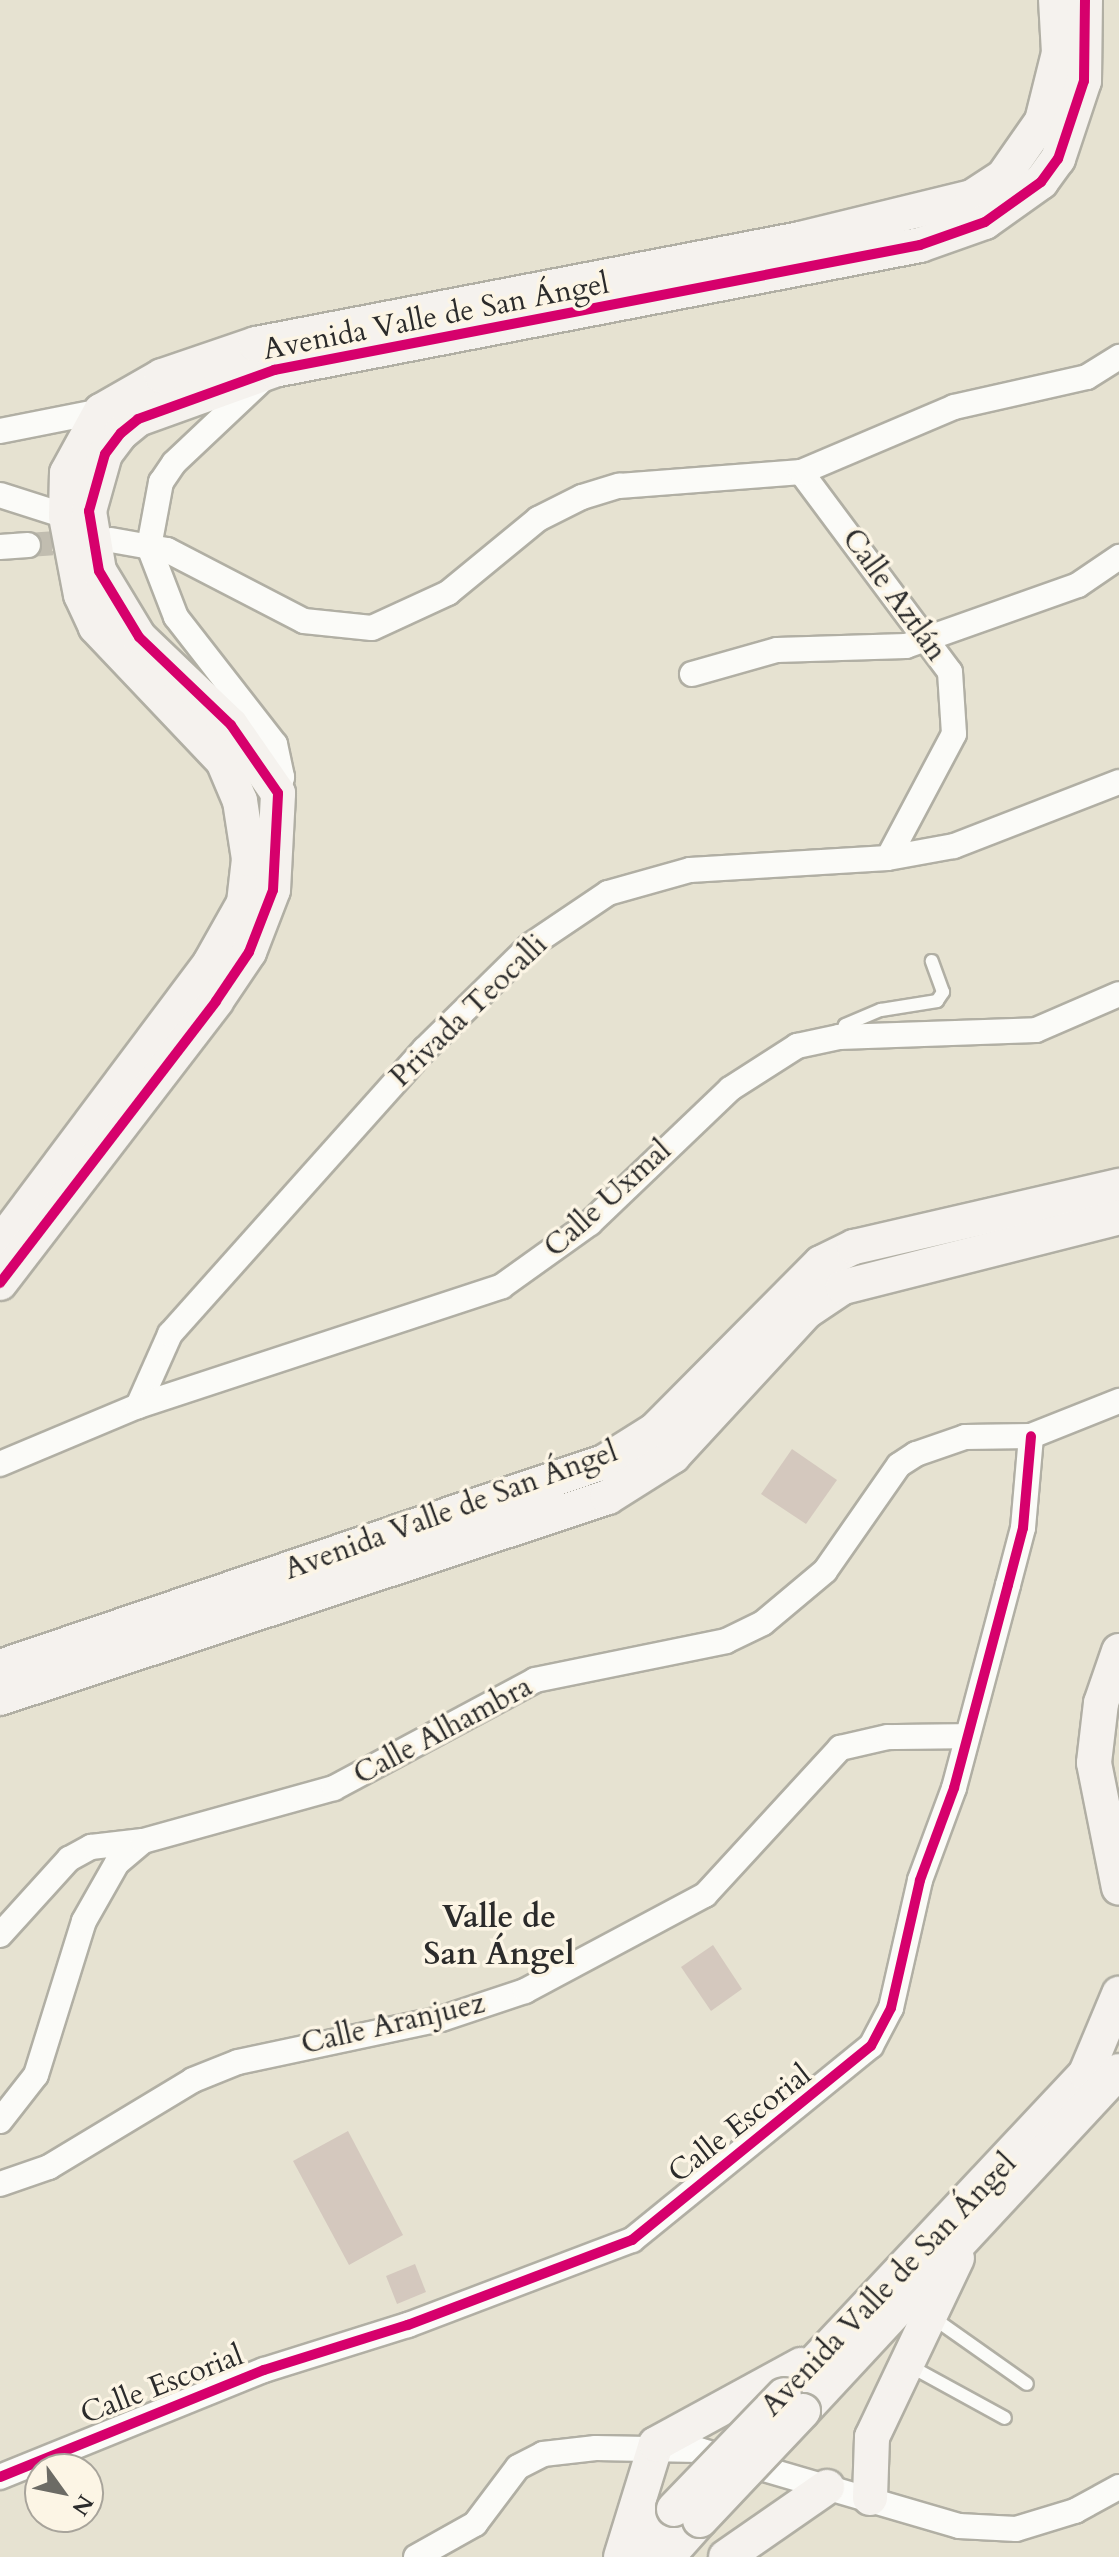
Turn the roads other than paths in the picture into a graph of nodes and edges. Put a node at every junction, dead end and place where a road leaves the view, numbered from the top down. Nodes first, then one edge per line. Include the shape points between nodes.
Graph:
1 (1056, 0) edge
2 (1085, 0) edge
3 (588, 296) junction
4 (1119, 357) edge
5 (274, 370) junction
6 (101, 411) junction
7 (0, 431) edge
8 (92, 448) junction
9 (801, 472) junction
10 (0, 495) edge
11 (66, 516) junction
12 (111, 540) tunnel mouth
13 (28, 545) tunnel mouth
14 (0, 547) edge
15 (149, 547) junction
16 (1119, 557) edge
17 (930, 639) junction
18 (692, 674) dead end
19 (1119, 782) edge
20 (278, 793) junction
21 (888, 858) junction
22 (262, 860) junction
23 (932, 961) dead end
24 (1119, 994) edge
25 (839, 1037) junction
26 (1119, 1186) edge
27 (1119, 1217) edge
28 (0, 1244) edge
29 (0, 1283) edge
30 (1119, 1401) edge
31 (138, 1406) junction
32 (1031, 1436) junction
33 (0, 1464) edge
34 (1119, 1651) edge
35 (0, 1667) edge
36 (0, 1698) edge
37 (966, 1736) junction
38 (143, 1841) junction
39 (1119, 1888) edge
40 (0, 1935) edge
41 (1119, 1994) edge
42 (1119, 2071) edge
43 (0, 2121) edge
44 (0, 2184) edge
45 (964, 2240) junction
46 (932, 2317) junction
47 (824, 2352) junction
48 (907, 2364) junction
49 (1027, 2384) dead end
50 (794, 2403) junction
51 (1005, 2418) dead end
52 (656, 2444) junction
53 (0, 2477) edge
54 (827, 2487) junction
55 (1119, 2487) edge
56 (870, 2498) junction
57 (687, 2515) junction
58 (416, 2557) edge
59 (621, 2557) edge
60 (629, 2557) edge
61 (667, 2557) edge
62 (726, 2557) edge

1 - 3 street, Avenida Valle de San Ángel via 1059,53 1042,121 1003,177 972,197
2 - 3 street, Avenida Valle de San Ángel via 1084,81 1073,122 1041,182 1013,207 920,245
3 - 5 street, Avenida Valle de San Ángel
3 - 6 street, Avenida Valle de San Ángel via 256,344 162,376
4 - 9 street via 1087,377 954,407
5 - 8 street, Avenida Valle de San Ángel via 138,419
5 - 15 street via 174,463 153,511
6 - 7 street
6 - 8 street, Avenida Valle de San Ángel
8 - 11 street, Avenida Valle de San Ángel via 67,473
8 - 20 street, Avenida Valle de San Ángel via 89,511 109,594 139,637 231,725
9 - 15 street via 619,486 582,497 538,519 436,600 372,628 304,621 167,550
9 - 17 street, Calle Aztlán
10 - 11 street
11 - 22 street, Avenida Valle de San Ángel via 71,558 96,627 223,761
12 - 15 street
13 - 14 street
15 - 20 street via 176,617 275,744
16 - 17 street via 1078,585
17 - 18 street via 906,646 777,650
17 - 21 street, Calle Aztlán via 950,672 954,734
19 - 21 street, Privada Teocalli via 1008,831
20 - 22 street, Avenida Valle de San Ángel
21 - 31 street, Privada Teocalli via 690,870 631,882 561,923 425,1049 170,1334
22 - 28 street, Avenida Valle de San Ángel via 210,963
22 - 29 street, Avenida Valle de San Ángel via 273,890 249,952
23 - 25 lane via 943,992 937,1001 881,1010 845,1025
24 - 25 street, Calle Uxmal via 1036,1030
25 - 31 street, Calle Uxmal via 763,1063 590,1223 502,1286
26 - 35 street, Avenida Valle de San Ángel via 854,1247 821,1263 655,1430 604,1462
27 - 36 street, Avenida Valle de San Ángel via 843,1287 807,1311 673,1456 608,1497
30 - 32 street, Calle Alhambra
31 - 33 street, Calle Uxmal
32 - 37 street, Calle Escorial via 1023,1528
32 - 38 street, Calle Alhambra via 965,1437 899,1465 825,1571 763,1623 726,1641 535,1680 334,1788
34 - 39 street via 1101,1703 1094,1763
37 - 44 street, Calle Aranjuez via 840,1748 705,1895 525,1991 441,2019 238,2062 193,2080 49,2167
37 - 53 street, Calle Escorial via 877,2036 804,2107 632,2240 482,2299 264,2370
38 - 40 street via 91,1847 69,1859
38 - 43 street, Calle Alhambra via 117,1863 84,1921 36,2075
41 - 47 street, Avenida Valle de San Ángel via 1086,2073
42 - 45 street, Avenida Valle de San Ángel
45 - 46 street
45 - 50 street, Avenida Valle de San Ángel
46 - 48 street
46 - 49 lane
47 - 50 street, Avenida Valle de San Ángel
47 - 52 street
48 - 51 lane
48 - 56 street via 872,2437
50 - 57 street, Avenida Valle de San Ángel, bridge
52 - 54 street
52 - 58 street via 543,2454 518,2467 475,2524
52 - 59 street
54 - 56 street
54 - 62 street
55 - 56 street via 1075,2511 1016,2529 959,2526
57 - 60 street, Avenida Valle de San Ángel
57 - 61 street, Avenida Valle de San Ángel

